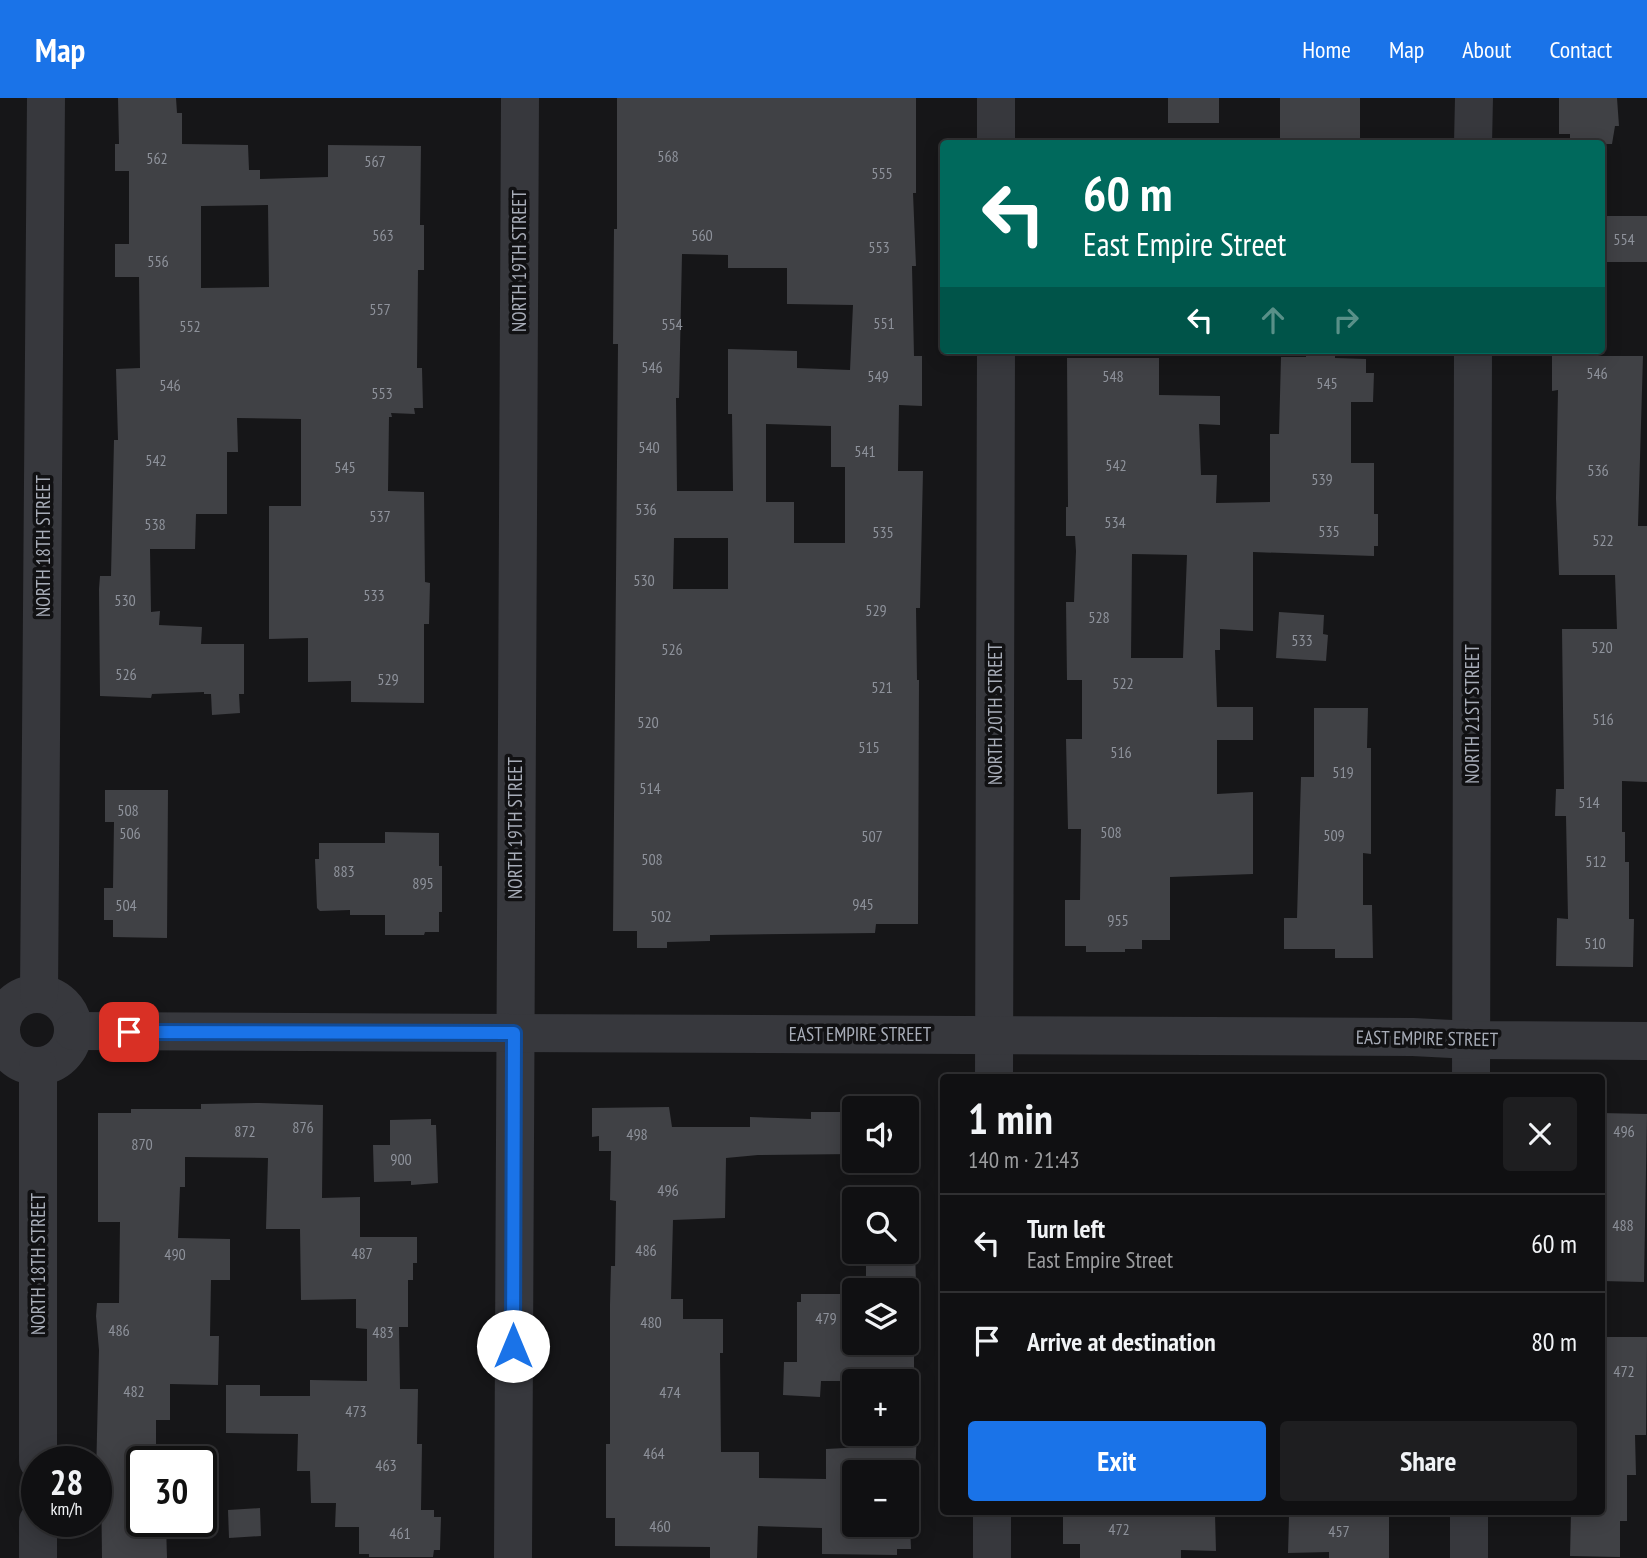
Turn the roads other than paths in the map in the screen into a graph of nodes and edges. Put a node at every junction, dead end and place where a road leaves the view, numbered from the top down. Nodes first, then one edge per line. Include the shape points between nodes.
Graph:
1 (46, 98) edge
2 (520, 98) edge
3 (996, 98) edge
4 (1474, 98) edge
5 (996, 140) edge
6 (1474, 140) edge
7 (996, 354) edge
8 (1473, 354) edge
9 (39, 994) junction
10 (0, 1030) edge
11 (73, 1031) junction
12 (514, 1033) junction
13 (995, 1035) junction
14 (1471, 1040) junction
15 (1647, 1041) edge
16 (38, 1066) junction
17 (994, 1074) edge
18 (1471, 1074) edge
19 (38, 1446) edge
20 (992, 1515) edge
21 (1469, 1515) edge
22 (38, 1537) edge
23 (38, 1558) edge
24 (513, 1558) edge
25 (992, 1558) edge
26 (1469, 1558) edge

1 - 9 street, NORTH 18TH STREET
2 - 12 street, NORTH 19TH STREET
3 - 5 street
4 - 6 street
7 - 13 street, NORTH 20TH STREET
8 - 14 street, NORTH 21ST STREET
9 - 10 street via 17,999 7,1008
9 - 11 street via 60,1001
10 - 16 street via 8,1052 27,1065
11 - 12 street, EAST EMPIRE STREET
11 - 16 street via 59,1059
12 - 13 street, EAST EMPIRE STREET
12 - 24 street, NORTH 19TH STREET
13 - 14 street, EAST EMPIRE STREET
13 - 17 street, NORTH 20TH STREET
14 - 15 street, EAST EMPIRE STREET
14 - 18 street, NORTH 21ST STREET
16 - 19 street, NORTH 18TH STREET
20 - 25 street
21 - 26 street
22 - 23 street

